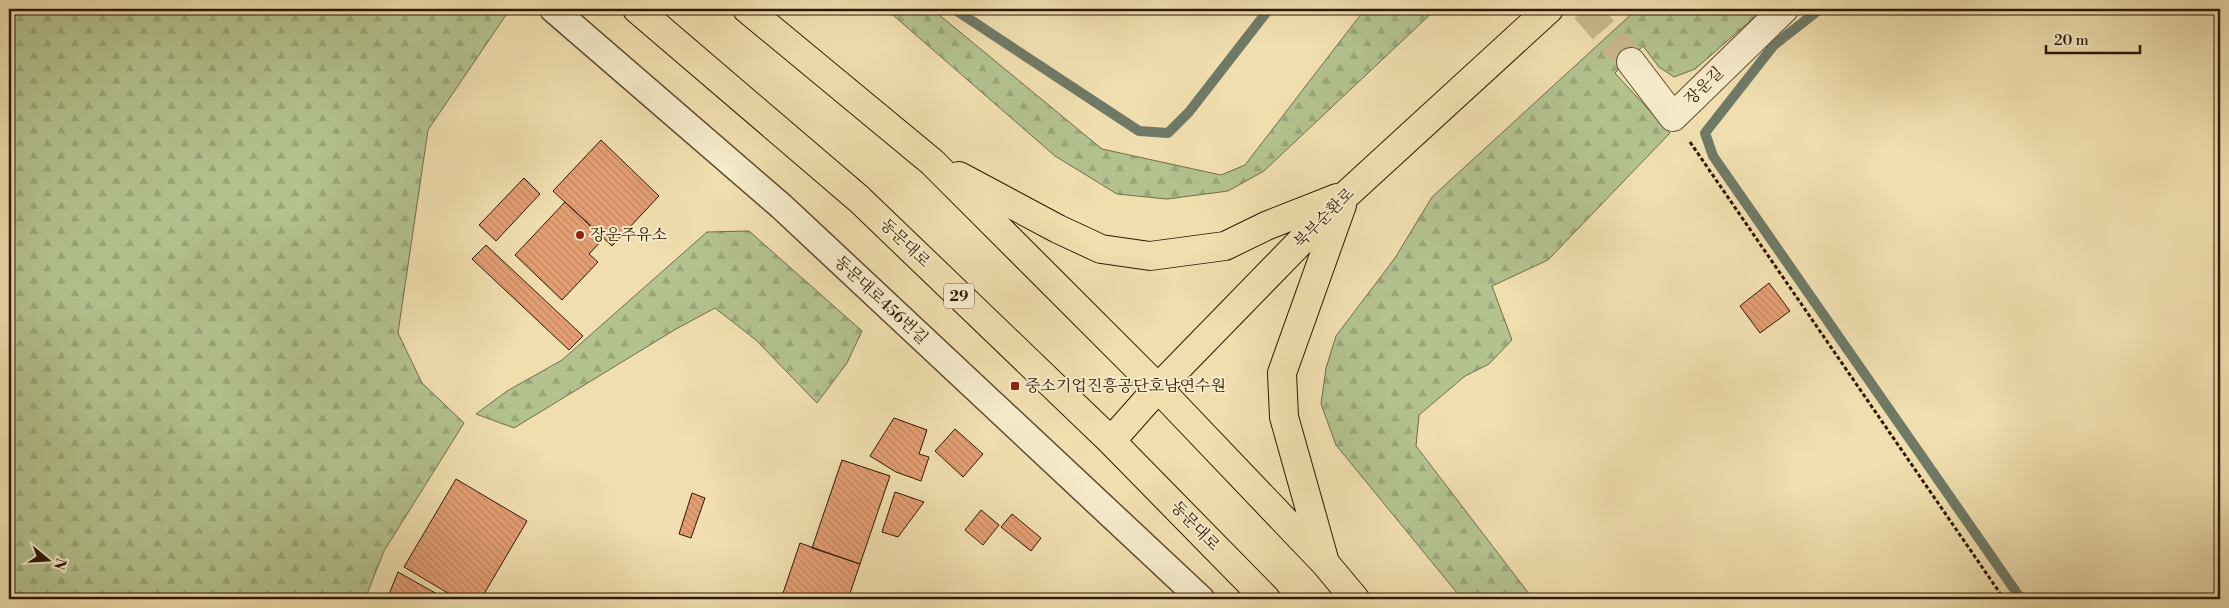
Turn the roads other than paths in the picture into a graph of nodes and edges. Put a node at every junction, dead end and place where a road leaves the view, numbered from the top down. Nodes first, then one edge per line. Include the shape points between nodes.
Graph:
1 (554, 9) edge
2 (637, 9) edge
3 (748, 9) edge
4 (1549, 9) edge
5 (1784, 9) edge
6 (1631, 62) tunnel mouth
7 (932, 162) junction
8 (1346, 195) junction
9 (1158, 388) junction
10 (1111, 441) junction
11 (1325, 563) junction
12 (1201, 599) edge
13 (1266, 599) edge
14 (1355, 599) edge

1 - 12 street, 동문대로456번길 via 781,206
2 - 10 main road, 동문대로 / 29 via 859,199
3 - 7 main road
4 - 8 main road, 북부순환로
5 - 6 street, 장운길 via 1672,117
7 - 8 main road via 1101,249 1150,256 1225,246 1266,226
7 - 9 main road
8 - 9 main road, 북부순환로
8 - 11 main road via 1282,373 1284,417
9 - 10 main road, 북부순환로
9 - 11 main road
10 - 13 main road, 동문대로 / 29
11 - 14 main road

